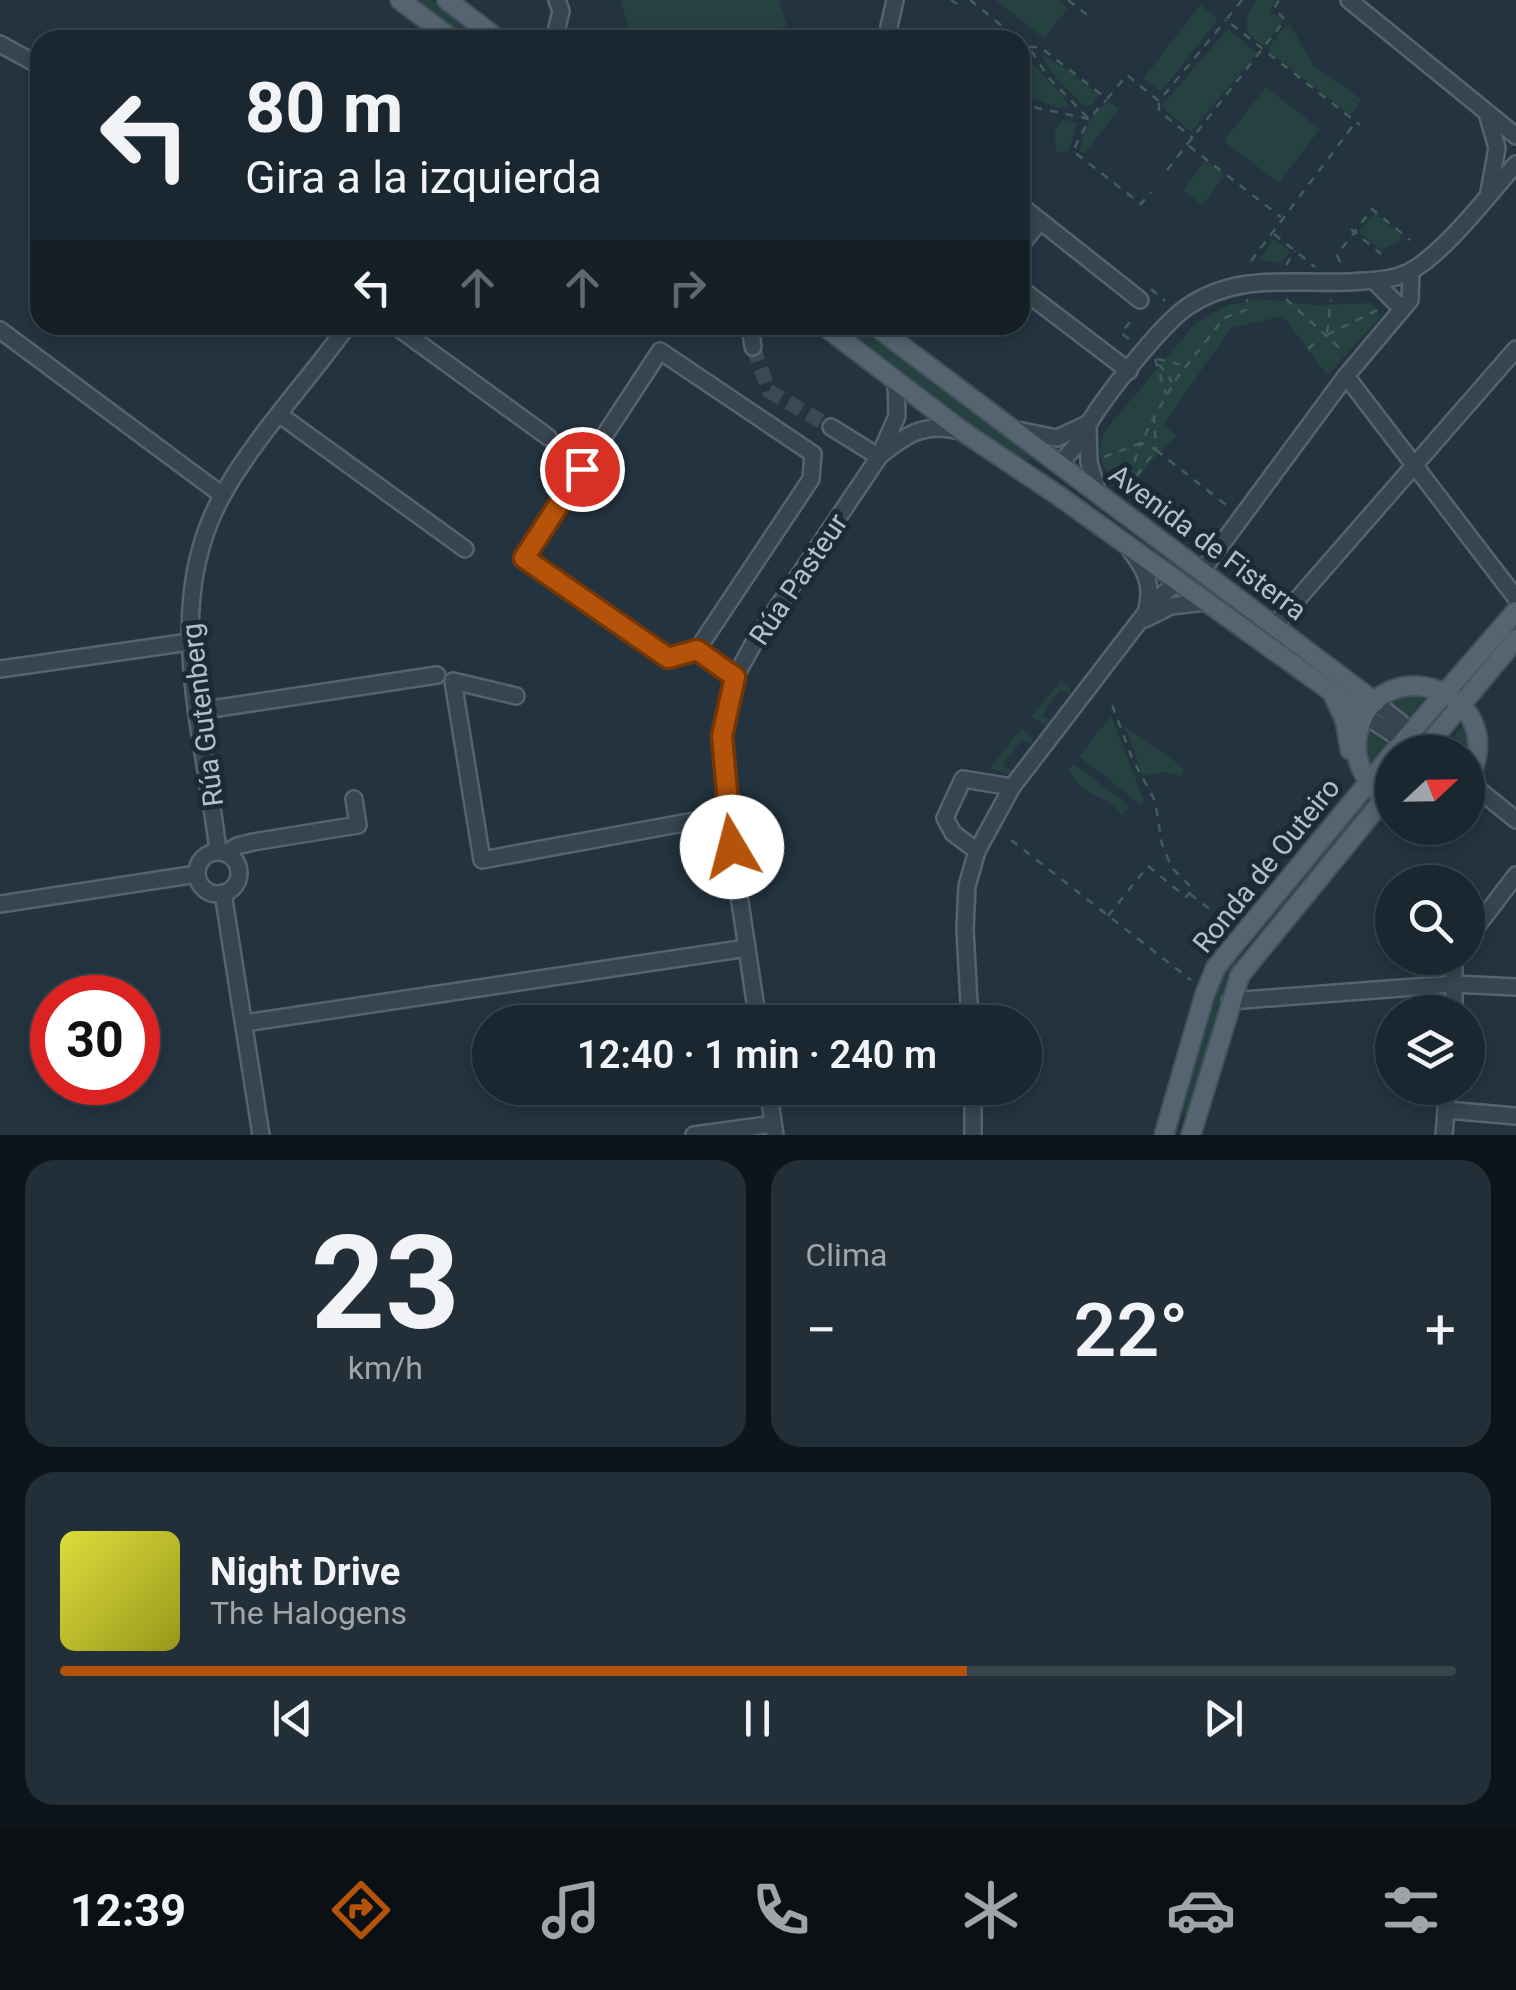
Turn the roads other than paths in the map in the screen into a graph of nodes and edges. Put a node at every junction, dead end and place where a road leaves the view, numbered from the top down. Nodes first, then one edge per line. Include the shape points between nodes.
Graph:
1 (400, 0) edge
2 (446, 0) edge
3 (557, 0) edge
4 (896, 0) edge
5 (1349, 0) edge
6 (440, 30) edge
7 (486, 30) edge
8 (557, 30) edge
9 (888, 30) edge
10 (0, 44) edge
11 (30, 60) edge
12 (1487, 112) junction
13 (1516, 118) edge
14 (1516, 136) edge
15 (1516, 164) edge
16 (1489, 195) junction
17 (1030, 212) edge
18 (1040, 220) junction
19 (1030, 233) edge
20 (1410, 271) junction
21 (1374, 280) junction
22 (1030, 296) edge
23 (1139, 306) road end
24 (1402, 309) junction
25 (0, 330) edge
26 (340, 335) edge
27 (408, 335) edge
28 (751, 335) edge
29 (835, 335) edge
30 (887, 335) edge
31 (753, 348) tunnel mouth
32 (1516, 348) edge
33 (1129, 371) junction
34 (1346, 376) junction
35 (896, 381) junction
36 (280, 415) junction
37 (1089, 423) junction
38 (1007, 426) junction
39 (831, 427) tunnel mouth
40 (962, 431) junction
41 (548, 438) dead end
42 (879, 457) junction
43 (1004, 459) junction
44 (1056, 463) junction
45 (1414, 465) junction
46 (1098, 493) junction
47 (222, 496) junction
48 (1125, 544) junction
49 (465, 549) dead end
50 (1201, 572) junction
51 (1177, 582) junction
52 (1516, 598) edge
53 (1205, 602) junction
54 (1516, 611) edge
55 (1142, 620) junction
56 (1274, 626) junction
57 (1516, 639) edge
58 (190, 642) junction
59 (697, 650) junction
60 (0, 669) edge
61 (438, 675) dead end
62 (735, 677) junction
63 (1333, 694) junction
64 (516, 696) dead end
65 (1454, 698) junction
66 (1370, 708) junction
67 (198, 710) junction
68 (1392, 735) edge
69 (1411, 735) edge
70 (1435, 735) edge
71 (1477, 735) edge
72 (1375, 775) edge
73 (1012, 787) junction
74 (1363, 789) junction
75 (1375, 792) edge
76 (1485, 795) edge
77 (354, 798) dead end
78 (1375, 814) edge
79 (727, 816) junction
80 (1516, 820) edge
81 (977, 850) junction
82 (222, 852) junction
83 (196, 874) junction
84 (1516, 875) edge
85 (223, 893) junction
86 (0, 904) edge
87 (1485, 916) edge
88 (746, 948) junction
89 (1454, 975) edge
90 (1454, 984) junction
91 (1516, 987) edge
92 (1454, 995) edge
93 (1230, 1002) junction
94 (755, 1005) edge
95 (969, 1005) edge
96 (245, 1023) junction
97 (973, 1105) edge
98 (1446, 1105) edge
99 (1446, 1110) junction
100 (1516, 1116) edge
101 (774, 1129) edge
102 (262, 1135) edge
103 (694, 1135) edge
104 (972, 1135) edge
105 (1164, 1135) edge
106 (1192, 1135) edge
107 (1444, 1135) edge

1 - 6 main road
2 - 7 main road
3 - 8 street via 562,11
4 - 9 street
5 - 12 street
10 - 11 street
12 - 13 street
12 - 14 street
12 - 16 street via 1497,148
15 - 16 street
16 - 20 street
17 - 18 street
18 - 19 street
18 - 23 street
20 - 21 street
20 - 24 street via 1410,300
21 - 24 street
21 - 33 street via 1265,280 1218,291 1185,308
22 - 33 street
24 - 34 street
25 - 47 street
26 - 36 street, Rúa Gutenberg
27 - 41 street
28 - 31 street
29 - 35 main road, Avenida de Fisterra
30 - 38 main road, Avenida de Fisterra
32 - 45 street
33 - 37 street
34 - 45 street
34 - 50 street
35 - 40 main road, Avenida de Fisterra
35 - 42 street, Rúa Pasteur via 897,416
36 - 47 street, Rúa Gutenberg
36 - 49 street
37 - 38 street, Avenida de Fisterra via 1057,438
37 - 44 street via 1072,453
37 - 46 street via 1088,462
38 - 44 main road, Avenida de Fisterra
39 - 42 street
40 - 42 street via 916,430
40 - 43 main road, Avenida de Fisterra
42 - 62 street, Rúa Pasteur
43 - 44 main road via 1038,469
43 - 48 main road, Avenida de Fisterra
44 - 46 main road, Avenida de Fisterra
45 - 52 street
45 - 56 street
46 - 50 main road, Avenida de Fisterra
47 - 58 street, Rúa Gutenberg via 197,559
48 - 51 main road, Avenida de Fisterra
48 - 55 street via 1150,585
50 - 56 main road, Avenida de Fisterra
51 - 53 main road, Avenida de Fisterra
51 - 55 street
51 - 56 main road via 1193,582
53 - 55 street, Avenida de Fisterra via 1170,606
53 - 63 main road, Avenida de Fisterra
54 - 65 main road, Ronda de Outeiro
55 - 73 street
56 - 66 main road, Avenida de Fisterra
57 - 65 main road, Ronda de Outeiro
58 - 60 street
58 - 67 street, Rúa Gutenberg
59 - 59 street via 668,658 524,558 660,351 813,454 811,479
59 - 62 street
61 - 67 street
62 - 79 street, Rúa Pasteur via 722,736
63 - 66 main road, Avenida de Fisterra
63 - 74 main road
64 - 79 street via 453,681 482,860
65 - 66 main road via 1414,685 1397,688
65 - 69 main road, Ronda de Outeiro
65 - 70 main road, Ronda de Outeiro
65 - 71 main road
66 - 68 street, Avenida de Fisterra
66 - 74 main road via 1356,749
67 - 82 street, Rúa Gutenberg
72 - 74 main road, Ronda de Outeiro
73 - 81 street
73 - 81 street via 963,780 945,818 953,834
74 - 75 main road
74 - 105 main road, Ronda de Outeiro via 1216,967
76 - 80 street
77 - 82 street via 358,826
78 - 93 main road, Ronda de Outeiro via 1240,975
79 - 88 street, Rúa Pasteur
81 - 95 street via 967,886
82 - 83 street via 200,860
82 - 85 street, Rúa Gutenberg via 239,874
83 - 85 street via 206,890
83 - 86 street
84 - 87 street
85 - 96 street, Rúa Gutenberg
88 - 94 street, Rúa Pasteur
88 - 96 street
89 - 90 street
90 - 91 street
90 - 92 street
90 - 93 street
93 - 106 main road, Ronda de Outeiro
96 - 102 street, Rúa Gutenberg
97 - 104 street
98 - 99 street
99 - 100 street
99 - 107 street
101 - 103 street

